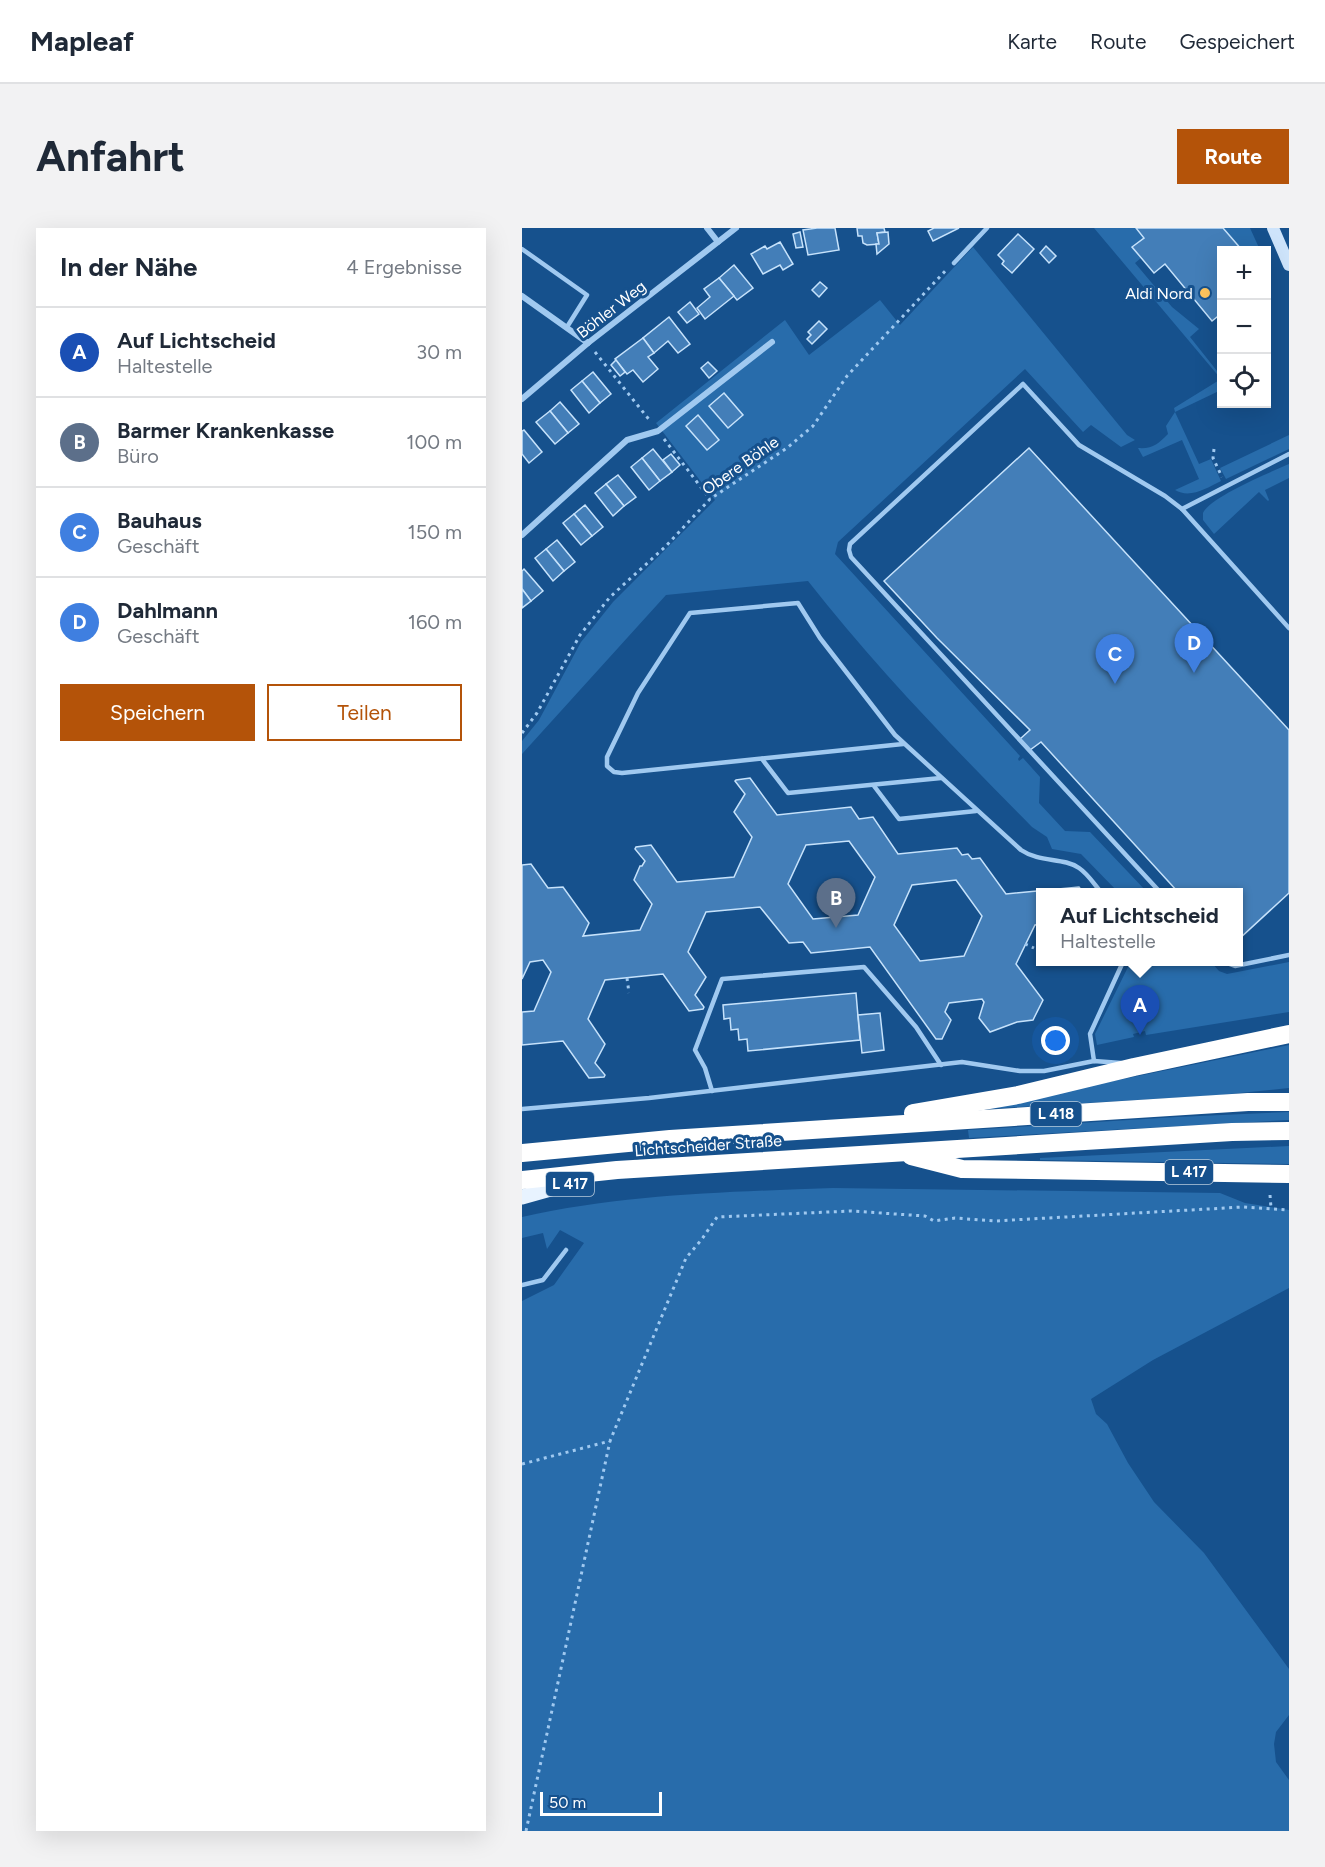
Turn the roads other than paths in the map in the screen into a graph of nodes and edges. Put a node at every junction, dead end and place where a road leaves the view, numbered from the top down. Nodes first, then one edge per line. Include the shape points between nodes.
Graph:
1 (707, 228) edge
2 (736, 228) edge
3 (987, 228) edge
4 (1273, 228) edge
5 (718, 242) junction
6 (522, 249) edge
7 (954, 262) road end
8 (1289, 265) edge
9 (522, 296) edge
10 (567, 327) junction
11 (772, 342) dead end
12 (588, 343) junction
13 (522, 399) edge
14 (1289, 454) edge
15 (1182, 509) junction
16 (522, 535) edge
17 (1289, 628) edge
18 (903, 744) junction
19 (762, 759) junction
20 (941, 778) junction
21 (874, 786) junction
22 (976, 811) junction
23 (1098, 888) edge
24 (1156, 888) edge
25 (1289, 955) edge
26 (1243, 964) edge
27 (1121, 966) edge
28 (1289, 1034) edge
29 (1094, 1060) junction
30 (941, 1065) junction
31 (1134, 1066) junction
32 (712, 1091) junction
33 (1289, 1102) edge
34 (522, 1109) edge
35 (823, 1129) junction
36 (1289, 1131) edge
37 (522, 1153) edge
38 (900, 1153) junction
39 (617, 1170) junction
40 (1288, 1179) edge
41 (522, 1180) edge
42 (522, 1197) edge
43 (566, 1250) dead end
44 (522, 1285) edge

1 - 5 street
2 - 5 street, Böhler Weg
3 - 7 lane
4 - 8 street
5 - 12 street, Böhler Weg
6 - 10 lane via 587,295
9 - 10 street
10 - 12 street
11 - 16 street via 658,431 627,440
12 - 13 street, Böhler Weg
14 - 15 lane
15 - 17 lane
15 - 24 lane via 1079,446 1023,384 850,544 849,550 851,557 931,645
18 - 19 lane
18 - 19 lane via 820,638 798,603 690,614 638,693 607,757 607,766 622,773
18 - 20 lane
19 - 21 lane via 788,793
20 - 21 lane
20 - 22 lane
21 - 22 lane via 899,819
22 - 23 lane via 1030,856 1072,864
25 - 26 lane
27 - 29 lane via 1090,1034
28 - 31 highway
29 - 30 lane via 1044,1071 962,1062
29 - 31 lane
30 - 32 lane
30 - 32 lane via 916,1027 864,967 722,979 695,1050
31 - 35 highway via 1018,1095
32 - 34 lane
33 - 35 highway, L 418
35 - 37 highway, Lichtscheider Straße / L 418
36 - 38 highway, L 418
38 - 39 highway, Lichtscheider Straße / L 418
38 - 40 highway, L 417 via 962,1169 1265,1173
39 - 41 highway, L 418
39 - 42 main road, Lichtscheider Straße / L 417
43 - 44 lane via 543,1280

